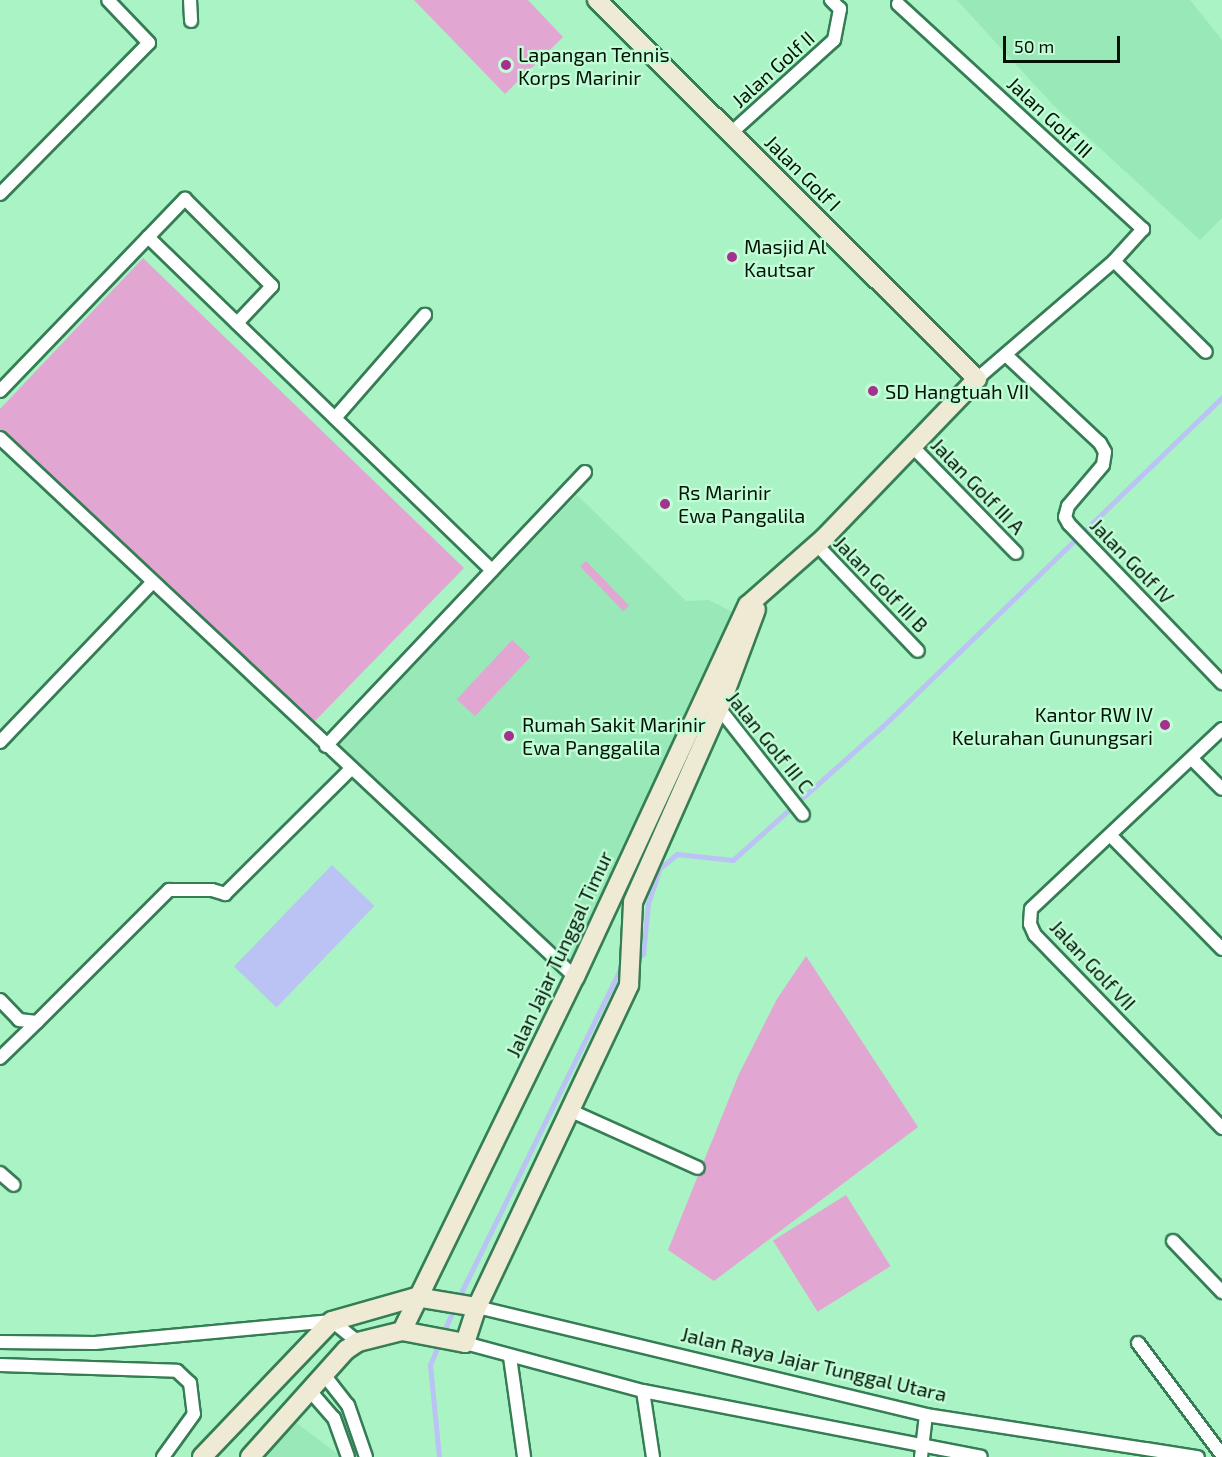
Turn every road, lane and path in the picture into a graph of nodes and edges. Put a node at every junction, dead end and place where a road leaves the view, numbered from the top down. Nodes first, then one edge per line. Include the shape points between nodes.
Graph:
1 (108, 0) edge
2 (190, 0) edge
3 (597, 0) edge
4 (831, 0) edge
5 (898, 4) dead end
6 (191, 21) dead end
7 (731, 133) junction
8 (0, 194) edge
9 (148, 237) junction
10 (1114, 261) junction
11 (425, 315) dead end
12 (237, 323) junction
13 (1206, 352) dead end
14 (1008, 356) junction
15 (977, 379) junction
16 (0, 391) edge
17 (335, 418) junction
18 (0, 438) edge
19 (912, 446) junction
20 (585, 472) dead end
21 (817, 545) junction
22 (1016, 553) dead end
23 (492, 570) junction
24 (153, 582) junction
25 (758, 599) junction
26 (918, 651) dead end
27 (1222, 683) edge
28 (705, 695) junction
29 (720, 706) junction
30 (1222, 729) edge
31 (0, 742) edge
32 (326, 746) junction
33 (1192, 759) junction
34 (351, 769) junction
35 (1222, 789) edge
36 (803, 815) dead end
37 (1110, 835) junction
38 (1222, 950) edge
39 (575, 977) junction
40 (0, 1000) edge
41 (37, 1022) junction
42 (0, 1058) edge
43 (569, 1110) junction
44 (1222, 1128) edge
45 (698, 1168) dead end
46 (0, 1173) edge
47 (14, 1185) dead end
48 (1173, 1240) dead end
49 (1222, 1292) edge
50 (420, 1298) junction
51 (473, 1306) junction
52 (332, 1321) junction
53 (406, 1332) junction
54 (459, 1341) junction
55 (0, 1342) edge
56 (358, 1342) junction
57 (1138, 1343) dead end
58 (510, 1357) junction
59 (0, 1365) edge
60 (325, 1376) junction
61 (643, 1390) junction
62 (310, 1392) junction
63 (926, 1414) junction
64 (921, 1452) edge
65 (1222, 1455) edge
66 (163, 1457) edge
67 (202, 1457) edge
68 (250, 1457) edge
69 (348, 1457) edge
70 (366, 1457) edge
71 (525, 1457) edge
72 (653, 1457) edge
73 (981, 1457) edge
74 (1198, 1457) edge

1 - 8 street via 149,43
2 - 6 street
3 - 7 main road, Jalan Golf I
4 - 7 street, Jalan Golf II via 840,9 834,40
5 - 10 street, Jalan Golf III via 1143,230
7 - 15 main road, Jalan Golf I
9 - 12 street
9 - 12 street via 185,200 272,286
9 - 16 street
10 - 13 street
10 - 14 street, Jalan Golf III
11 - 17 street
12 - 17 street
14 - 15 street, Jalan Golf III
14 - 27 street, Jalan Golf IV via 1105,452 1103,465 1068,506 1065,517 1069,524
15 - 19 main road, Jalan Jajar Tunggal Timur
17 - 23 street
18 - 24 street
19 - 21 main road, Jalan Jajar Tunggal Timur
19 - 22 street, Jalan Golf III A
20 - 23 street
21 - 25 main road, Jalan Jajar Tunggal Timur
21 - 26 street, Jalan Golf III B
23 - 32 street
24 - 31 street
24 - 32 street
25 - 28 main road, Jalan Jajar Tunggal Timur via 748,605
25 - 29 main road, Jalan Jajar Tunggal Timur
28 - 29 street, Jalan Golf III C
28 - 39 main road, Jalan Jajar Tunggal Timur
29 - 36 street, Jalan Golf III C
29 - 43 main road, Jalan Jajar Tunggal Timur via 633,902 628,985
30 - 33 street, Jalan Golf VII
32 - 34 street
33 - 35 street
33 - 37 street, Jalan Golf VII
34 - 39 street
34 - 41 street via 225,894 212,890 170,890
37 - 38 street
37 - 44 street, Jalan Golf VII via 1031,909 1030,924 1035,935
39 - 50 main road, Jalan Jajar Tunggal Timur
40 - 41 street via 19,1020
41 - 42 street
43 - 45 street
43 - 51 main road, Jalan Jajar Tunggal Timur
46 - 47 street
48 - 49 street
50 - 51 main road, Jalan Raya Jajar Tunggal Utara
50 - 52 main road
50 - 53 main road, Jalan Jajar Tunggal Timur
51 - 54 main road, Jalan Jajar Tunggal Timur
51 - 63 street, Jalan Raya Jajar Tunggal Utara
52 - 55 street via 95,1343
52 - 56 street
52 - 67 main road
53 - 54 main road
53 - 56 main road
54 - 58 street
56 - 60 main road via 346,1350
57 - 65 street
58 - 61 street
58 - 71 street
59 - 66 street via 170,1369 190,1383 194,1414
60 - 62 main road
60 - 70 street via 348,1405
61 - 64 street
61 - 72 street
62 - 68 main road
62 - 69 street via 334,1418
63 - 64 street
63 - 74 street, Jalan Raya Jajar Tunggal Utara
64 - 73 street

